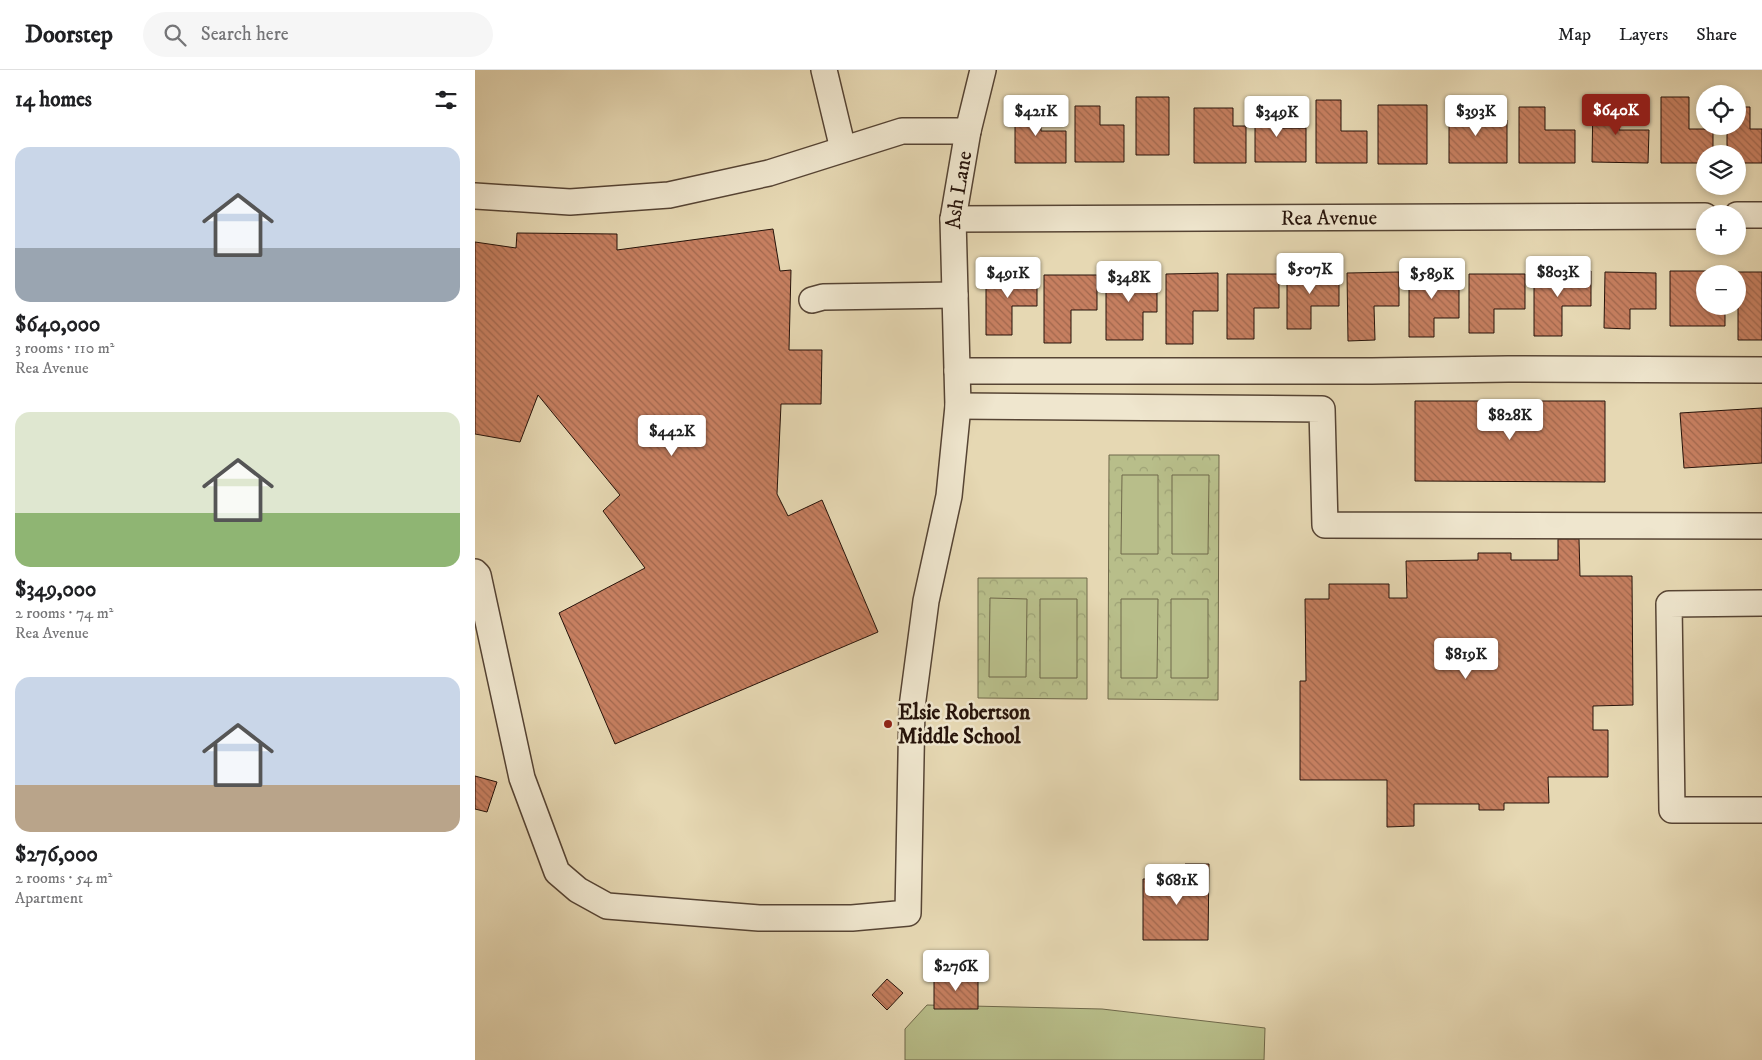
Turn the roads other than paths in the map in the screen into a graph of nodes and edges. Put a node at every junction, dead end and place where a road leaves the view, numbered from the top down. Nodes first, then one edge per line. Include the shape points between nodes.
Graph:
1 (983, 70) edge
2 (826, 82) edge
3 (968, 132) junction
4 (843, 150) junction
5 (475, 196) edge
6 (1746, 215) edge
7 (1762, 215) edge
8 (1696, 216) edge
9 (953, 219) junction
10 (955, 295) junction
11 (812, 300) dead end
12 (1762, 370) edge
13 (957, 371) junction
14 (958, 406) junction
15 (1762, 526) edge
16 (475, 572) edge
17 (1762, 603) edge
18 (1762, 810) edge

1 - 3 street, Ash Lane
2 - 4 street
3 - 4 street via 902,131
3 - 9 street, Ash Lane
4 - 5 street via 769,173 669,195 570,202
6 - 7 street
8 - 9 street, Rea Avenue
9 - 10 street, Ash Lane
10 - 11 street via 823,297
10 - 13 street, Ash Lane
12 - 13 street
13 - 14 street, Ash Lane
14 - 15 street via 1322,409 1325,525
14 - 16 street, Ash Lane via 949,496 926,602 912,707 908,914 759,918 607,906 578,890 557,872 522,778
17 - 18 street via 1669,604 1672,810

